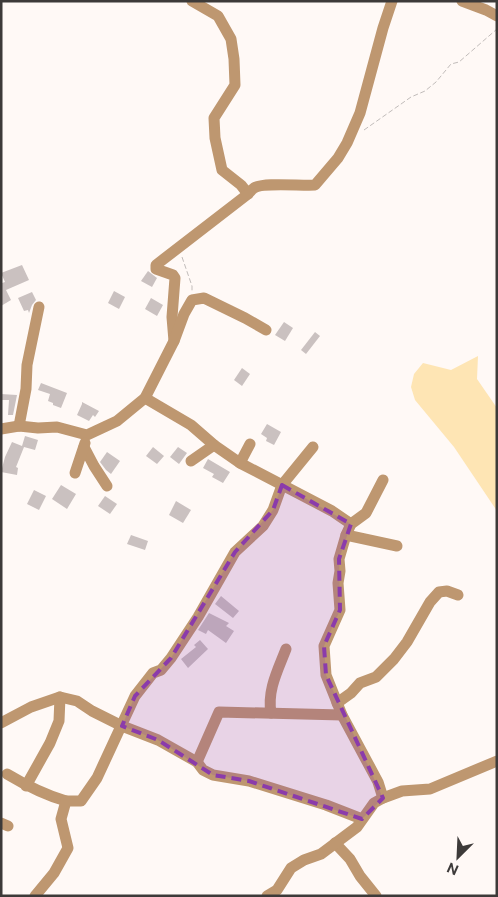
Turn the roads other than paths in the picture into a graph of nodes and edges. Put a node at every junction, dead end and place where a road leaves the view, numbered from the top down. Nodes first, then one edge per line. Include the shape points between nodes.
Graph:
1 (192, 1) edge
2 (392, 1) edge
3 (462, 1) edge
4 (497, 16) edge
5 (248, 194) junction
6 (39, 307) dead end
7 (266, 330) dead end
8 (174, 341) junction
9 (145, 398) junction
10 (19, 426) junction
11 (1, 429) edge
12 (82, 434) junction
13 (250, 444) dead end
14 (214, 445) junction
15 (84, 447) junction
16 (313, 447) dead end
17 (191, 461) dead end
18 (240, 463) junction
19 (75, 473) dead end
20 (383, 480) dead end
21 (282, 485) junction
22 (107, 486) dead end
23 (351, 524) junction
24 (346, 535) junction
25 (397, 546) dead end
26 (458, 595) dead end
27 (286, 649) dead end
28 (60, 697) junction
29 (337, 703) junction
30 (271, 713) junction
31 (342, 715) junction
32 (1, 723) edge
33 (122, 726) junction
34 (497, 761) edge
35 (197, 762) junction
36 (7, 774) dead end
37 (26, 786) junction
38 (382, 798) junction
39 (66, 801) junction
40 (362, 819) junction
41 (335, 843) junction
42 (34, 896) edge
43 (267, 896) edge
44 (376, 896) edge

1 - 5 street via 218,16 231,40 235,84 214,118 215,138 222,170
2 - 5 street via 360,113 338,158 315,185 263,185
3 - 4 street
5 - 8 street via 156,265 156,270 175,278
6 - 10 street
7 - 8 street via 204,298 193,300
8 - 9 street
9 - 12 street via 117,421 90,435
9 - 14 street via 191,425
10 - 11 street
10 - 12 street via 56,427
12 - 15 street
13 - 18 street
14 - 17 street
14 - 18 street
15 - 19 street
15 - 22 street
16 - 21 street
18 - 21 street
20 - 23 street via 366,512
21 - 23 street
21 - 33 street via 273,510 262,526 235,552 208,602 171,658 134,696
23 - 24 street
24 - 25 street
24 - 29 street via 338,559 340,610 324,646 326,675
26 - 29 street via 439,592 394,659 376,677 360,683
27 - 30 street via 272,684
28 - 32 street via 31,707
28 - 33 street via 78,701
28 - 37 street via 59,720
29 - 31 street
30 - 31 street
30 - 35 street via 219,712
31 - 38 street via 378,782
33 - 35 street via 158,740
33 - 39 street via 97,778 81,801
34 - 38 street via 430,789 402,791
35 - 40 street via 203,770 214,775 249,781
36 - 37 street
37 - 39 street
38 - 40 street
39 - 42 street via 61,819 68,848 54,873
40 - 41 street via 357,827
41 - 43 street via 321,854 291,868 278,890
41 - 44 street

